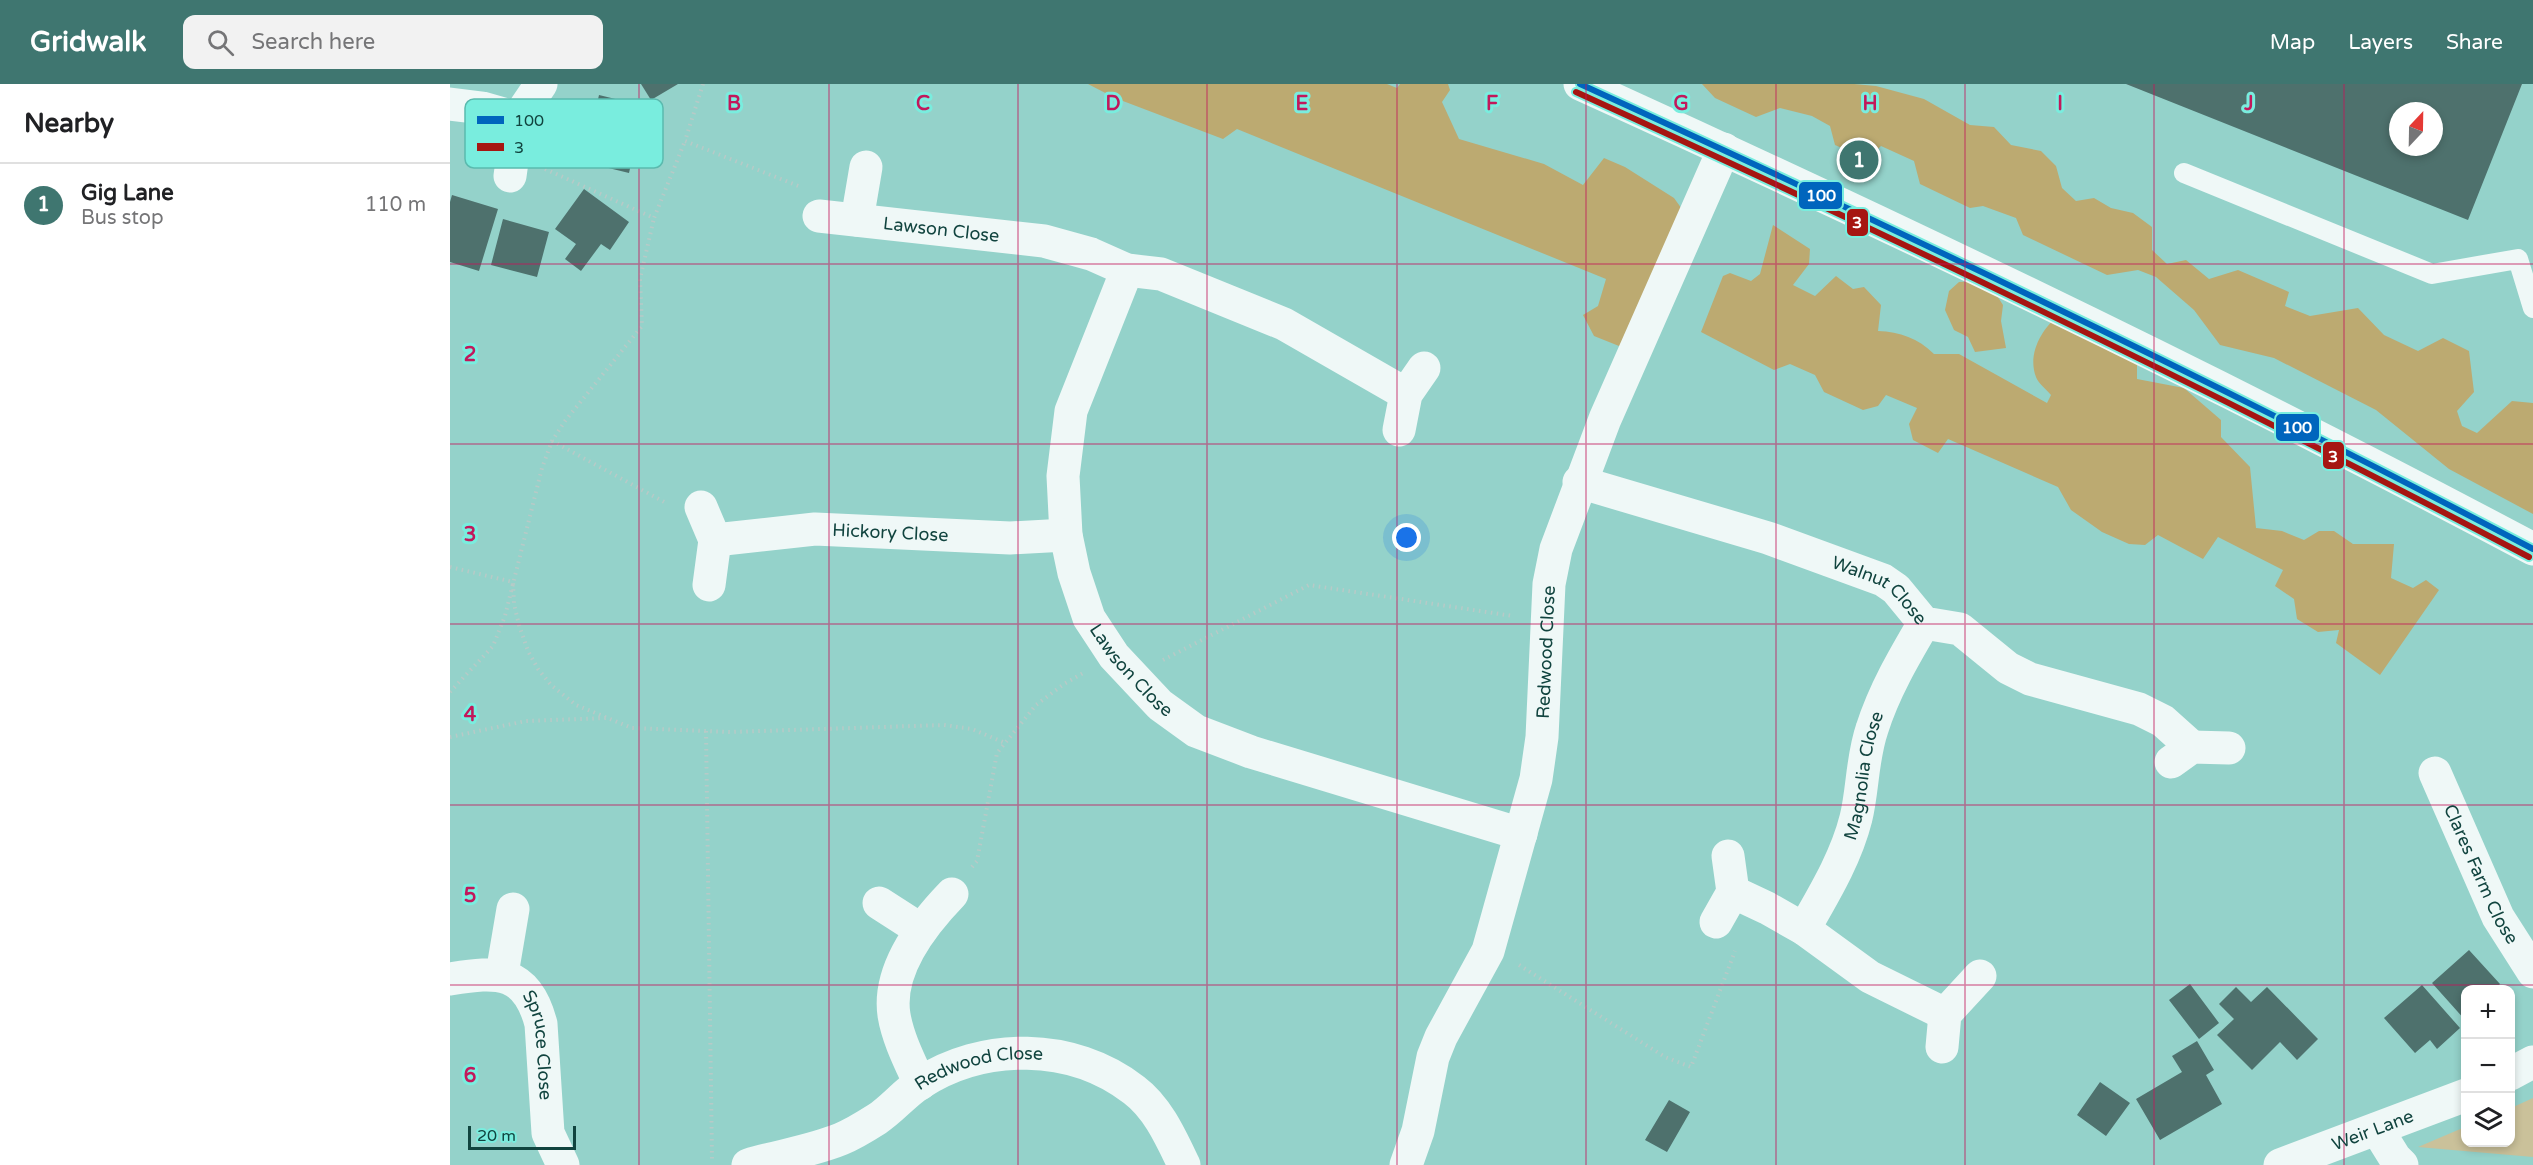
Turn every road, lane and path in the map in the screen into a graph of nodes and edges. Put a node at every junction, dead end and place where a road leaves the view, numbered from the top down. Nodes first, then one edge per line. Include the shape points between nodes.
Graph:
1 (541, 84) edge
2 (703, 84) edge
3 (1580, 84) edge
4 (531, 99) edge
5 (450, 104) edge
6 (465, 106) edge
7 (685, 141) junction
8 (1724, 150) junction
9 (866, 167) dead end
10 (520, 168) edge
11 (2184, 173) dead end
12 (819, 216) joint
13 (654, 218) junction
14 (857, 220) junction
15 (1127, 270) junction
16 (2533, 308) edge
17 (1398, 430) dead end
18 (552, 441) junction
19 (1579, 482) junction
20 (709, 525) junction
21 (1066, 535) junction
22 (2533, 549) edge
23 (450, 567) edge
24 (513, 582) junction
25 (709, 585) dead end
26 (1546, 622) junction
27 (1924, 622) junction
28 (1124, 668) junction
29 (450, 692) edge
30 (609, 718) junction
31 (706, 731) junction
32 (450, 737) edge
33 (1005, 743) junction
34 (2229, 748) dead end
35 (2435, 773) dead end
36 (1521, 834) junction
37 (1728, 856) dead end
38 (1733, 892) junction
39 (952, 894) joint
40 (879, 903) dead end
41 (513, 909) dead end
42 (1804, 929) junction
43 (921, 930) junction
44 (1727, 934) joint
45 (1488, 951) junction
46 (2533, 972) edge
47 (502, 974) junction
48 (1980, 976) dead end
49 (450, 979) edge
50 (1945, 1014) junction
51 (1942, 1047) dead end
52 (2533, 1062) edge
53 (2515, 1072) edge
54 (920, 1084) junction
55 (2461, 1097) edge
56 (2377, 1129) junction
57 (844, 1152) edge
58 (563, 1165) edge
59 (712, 1165) edge
60 (748, 1165) edge
61 (1184, 1165) edge
62 (1406, 1165) edge
63 (2280, 1165) edge
64 (2402, 1165) edge

1 - 4 street
2 - 7 path
3 - 8 street
5 - 6 street
7 - 12 path via 803,188
7 - 13 path
8 - 19 street, Redwood Close
8 - 22 street via 2165,359
9 - 14 street, Lawson Close
10 - 13 path
11 - 16 lane via 2432,274 2518,259
12 - 14 street, Lawson Close
13 - 18 path via 640,279 642,326
14 - 15 street, Lawson Close via 1044,241 1091,254
15 - 17 street, Lawson Close via 1182,281 1415,381
15 - 21 street, Lawson Close via 1071,411 1064,476
18 - 20 path
18 - 24 path
19 - 26 street, Redwood Close via 1556,549
19 - 27 street, Walnut Close via 1768,537 1883,580 1896,589
20 - 21 street, Hickory Close via 1010,538
20 - 25 street
21 - 28 street, Lawson Close via 1089,618
23 - 24 path
24 - 29 path via 493,645
24 - 30 path via 519,625 538,669 576,705
26 - 28 path via 1309,585 1165,658
26 - 36 street, Redwood Close via 1542,737 1536,779
27 - 34 street, Walnut Close via 1960,629 2008,668 2030,679 2139,709 2163,721 2181,754
27 - 42 street, Magnolia Close via 1881,702 1865,756 1855,821 1830,883
28 - 33 path via 1064,684 1036,705
28 - 36 street, Lawson Close via 1160,705 1196,731 1251,752
30 - 31 path via 632,728
30 - 32 path via 526,721
31 - 33 path via 944,725 972,729
31 - 59 path
33 - 39 path via 997,753 977,861
35 - 46 street, Clares Farm Close via 2498,917
36 - 45 street, Redwood Close
37 - 38 street
38 - 42 street
38 - 44 street
39 - 43 street
40 - 43 street
41 - 47 street, Spruce Close
42 - 50 street via 1870,977
43 - 54 street via 897,977 893,996 900,1038
44 - 45 path via 1691,1067 1665,1057 1520,966
45 - 62 street, Redwood Close via 1437,1047
47 - 49 street, Spruce Close
47 - 58 street, Spruce Close via 530,993 537,1008 548,1133
48 - 50 street
50 - 51 street
52 - 53 street
54 - 57 street, Redwood Close
54 - 61 street, Redwood Close via 970,1059 1009,1053 1047,1053 1094,1066 1135,1090 1163,1122
55 - 56 street, Weir Lane
56 - 63 street, Weir Lane
56 - 64 street
57 - 60 street, Redwood Close

